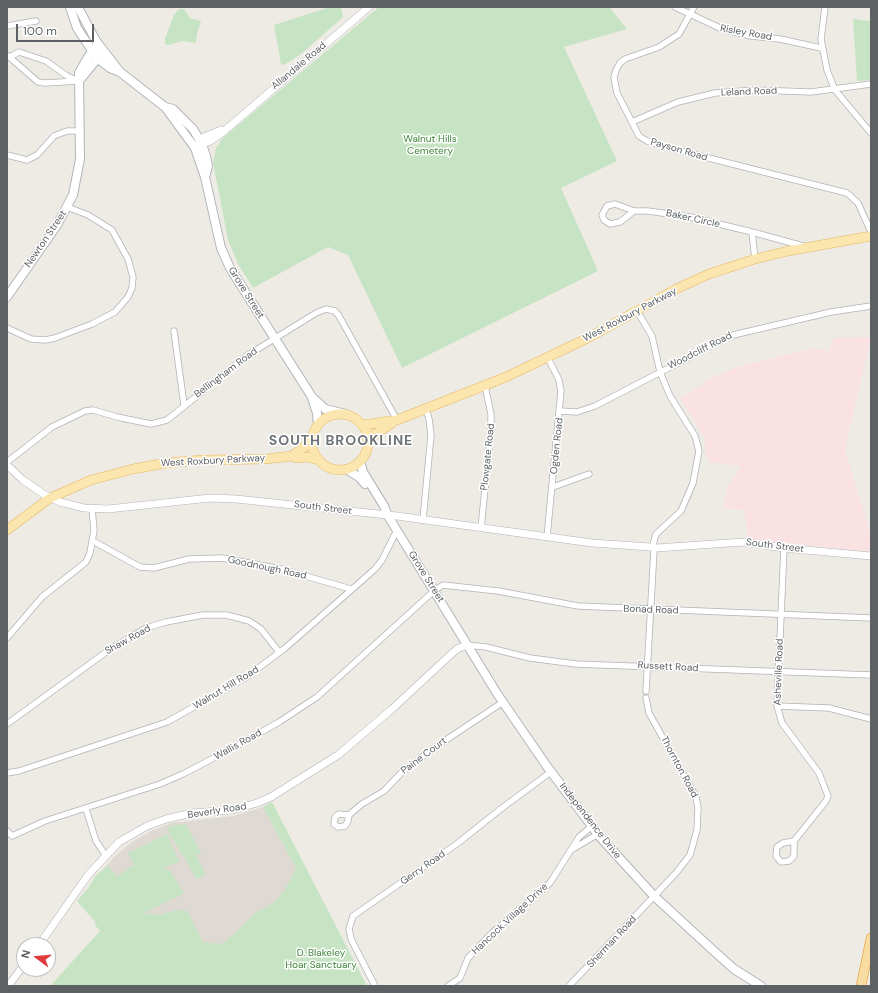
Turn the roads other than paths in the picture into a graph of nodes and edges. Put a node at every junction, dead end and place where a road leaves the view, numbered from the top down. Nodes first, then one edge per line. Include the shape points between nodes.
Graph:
1 (70, 7) edge
2 (78, 7) edge
3 (369, 7) edge
4 (675, 7) edge
5 (694, 7) edge
6 (825, 7) edge
7 (690, 16) junction
8 (36, 21) dead end
9 (7, 26) edge
10 (821, 48) junction
11 (98, 52) junction
12 (8, 56) edge
13 (79, 81) junction
14 (871, 84) edge
15 (835, 90) junction
16 (632, 122) junction
17 (80, 131) junction
18 (871, 133) edge
19 (199, 144) junction
20 (7, 155) edge
21 (67, 208) junction
22 (634, 211) junction
23 (752, 232) junction
24 (871, 232) edge
25 (871, 236) edge
26 (805, 247) junction
27 (755, 259) junction
28 (7, 297) edge
29 (871, 306) edge
30 (637, 311) junction
31 (7, 328) edge
32 (174, 331) dead end
33 (275, 339) junction
34 (548, 358) junction
35 (660, 372) junction
36 (485, 386) junction
37 (312, 397) junction
38 (184, 406) junction
39 (426, 409) junction
40 (560, 412) junction
41 (346, 414) junction
42 (397, 420) junction
43 (318, 425) junction
44 (363, 426) junction
45 (313, 440) junction
46 (368, 441) junction
47 (292, 456) junction
48 (319, 460) junction
49 (360, 461) junction
50 (7, 463) edge
51 (346, 469) junction
52 (589, 474) dead end
53 (553, 487) junction
54 (50, 498) junction
55 (92, 509) junction
56 (386, 513) junction
57 (422, 520) junction
58 (480, 528) junction
59 (7, 530) edge
60 (397, 530) junction
61 (547, 537) junction
62 (92, 542) junction
63 (653, 548) junction
64 (784, 548) junction
65 (871, 556) edge
66 (351, 589) junction
67 (434, 590) junction
68 (650, 610) junction
69 (781, 614) junction
70 (871, 618) edge
71 (7, 638) edge
72 (467, 645) junction
73 (279, 652) junction
74 (647, 666) junction
75 (780, 671) junction
76 (871, 675) edge
77 (504, 702) junction
78 (777, 706) junction
79 (871, 720) edge
80 (7, 724) edge
81 (552, 771) junction
82 (7, 773) edge
83 (86, 809) junction
84 (349, 815) dead end
85 (592, 826) junction
86 (7, 831) edge
87 (598, 834) junction
88 (12, 836) junction
89 (7, 840) edge
90 (794, 841) dead end
91 (572, 850) junction
92 (106, 856) junction
93 (654, 896) junction
94 (45, 937) edge
95 (871, 938) edge
96 (16, 976) edge
97 (8, 986) edge
98 (375, 986) edge
99 (448, 986) edge
100 (569, 986) edge
101 (761, 986) edge
102 (861, 986) edge

1 - 11 main road via 77,28
2 - 11 main road
3 - 19 street, Allandale Road via 215,138
4 - 7 street, Risley Road
5 - 7 street, Payson Road
6 - 10 street
7 - 10 street, Risley Road via 734,32
7 - 16 street, Payson Road via 679,34 668,42 626,59 616,70 614,85
8 - 9 street
10 - 15 street
11 - 13 main road, Newton Street via 81,66
11 - 19 main road, Grove Street via 165,107
12 - 13 street via 18,52 46,61
12 - 13 street via 38,82
13 - 17 main road, Newton Street
14 - 15 street, Leland Road
15 - 16 street, Leland Road via 715,93 678,102
15 - 18 street
16 - 24 street, Payson Road via 639,136 647,141 847,193 858,203
17 - 20 street via 67,131 54,136 37,155 27,160
17 - 21 main road, Newton Street via 78,175
19 - 33 main road, Grove Street via 208,166 205,178 221,248 230,268
21 - 28 main road, Newton Street
21 - 31 street via 100,221 112,230 128,260 132,288 128,297 115,312 55,338 31,339
22 - 22 street, Baker Circle via 612,204 607,206 602,215 610,224 620,222
22 - 23 street, Baker Circle via 690,217
23 - 26 street, Baker Circle
23 - 27 street
25 - 26 main road, West Roxbury Parkway
26 - 27 main road, West Roxbury Parkway
27 - 30 main road, West Roxbury Parkway via 696,280
29 - 35 street, Woodcliff Road via 831,312 734,334
30 - 34 main road, West Roxbury Parkway
30 - 35 street via 652,336
32 - 38 street
33 - 37 main road, Grove Street
33 - 38 street, Bellingham Road via 232,368
33 - 42 street, Bellingham Road via 316,313 326,309 335,311
34 - 36 main road, West Roxbury Parkway
34 - 40 street, Ogden Road via 559,380
35 - 40 street, Woodcliff Road via 595,406 577,412
35 - 63 street via 670,396 695,436 699,451 693,483 681,511 656,534
36 - 39 main road, West Roxbury Parkway
36 - 58 street, Plowgate Road via 491,414 491,430
37 - 41 main road, Grove Street via 325,408
37 - 43 main road, Grove Street
38 - 50 street, Bellingham Road via 167,420 151,424 94,410 78,413 52,427
39 - 42 main road, West Roxbury Parkway
39 - 57 street via 431,435
40 - 53 street, Ogden Road
41 - 43 main road via 330,416
41 - 44 main road
42 - 44 main road, West Roxbury Parkway
42 - 46 main road, West Roxbury Parkway
43 - 45 main road
44 - 46 main road
45 - 47 main road
45 - 48 main road via 314,451
46 - 49 main road
47 - 48 main road, West Roxbury Parkway
47 - 54 main road, West Roxbury Parkway via 152,465 91,480
48 - 51 main road via 331,468
49 - 51 main road
49 - 56 main road, Grove Street via 363,472
50 - 54 street, South Street via 23,480
51 - 56 main road, Grove Street via 361,479
52 - 53 street
53 - 61 street, Ogden Road
54 - 55 street, South Street
54 - 59 main road, West Roxbury Parkway
55 - 56 street, South Street via 210,498 269,501
55 - 62 street
56 - 57 street, South Street
56 - 60 main road, Grove Street
57 - 58 street, South Street
58 - 61 street, South Street
60 - 66 street, Walnut Hill Road via 375,569
60 - 67 main road, Grove Street
61 - 63 street, South Street
62 - 66 street, Goodnough Road via 140,567 154,568 195,558 222,558 281,569
62 - 71 street via 86,562 42,597
63 - 64 street, South Street via 744,542
63 - 68 street, Thornton Road
64 - 65 street, South Street
64 - 69 street, Asheville Road
66 - 73 street, Walnut Hill Road
67 - 68 street, Bonad Road via 449,585 518,594 578,606
67 - 72 main road, Grove Street
67 - 83 street, Wallis Road via 317,697 300,709 183,774
68 - 69 street, Bonad Road
68 - 74 street, Thornton Road
69 - 70 street, Bonad Road
69 - 75 street, Asheville Road
72 - 74 street, Russett Road via 552,661
72 - 77 main road, Independence Drive
72 - 92 street, Beverly Road via 457,649 338,755 294,784 246,807 192,814 147,826 119,842
73 - 80 street, Shaw Road via 261,629 249,621 238,618 203,614 166,622 146,628 109,650
73 - 82 street, Walnut Hill Road via 245,678 166,722
74 - 75 street, Russett Road
74 - 93 street, Thornton Road via 646,694 649,712 686,776 698,808 697,830 690,855
75 - 76 street, Russett Road
75 - 78 street, Asheville Road
77 - 81 main road, Independence Drive
77 - 84 street, Paine Court via 434,748 402,772 384,791
78 - 79 street via 829,708
78 - 90 street, Asheville Road via 782,723 819,773 828,796
81 - 85 main road, Independence Drive
81 - 98 street, Gerry Road via 458,843 353,916 349,929 352,939
83 - 88 street, Wallis Road via 45,821
83 - 92 street via 96,841
85 - 87 main road, Independence Drive
85 - 91 street, Hancock Village Drive via 579,838
86 - 88 street
87 - 91 street, Hancock Village Drive
87 - 93 main road, Independence Drive
88 - 89 street, Wallis Road
91 - 99 street, Hancock Village Drive via 550,883 492,933 468,958 460,978
92 - 94 street, Beverly Road via 88,875
93 - 100 street, Sherman Road
93 - 101 main road, Independence Drive via 729,965
95 - 102 highway
96 - 97 street

